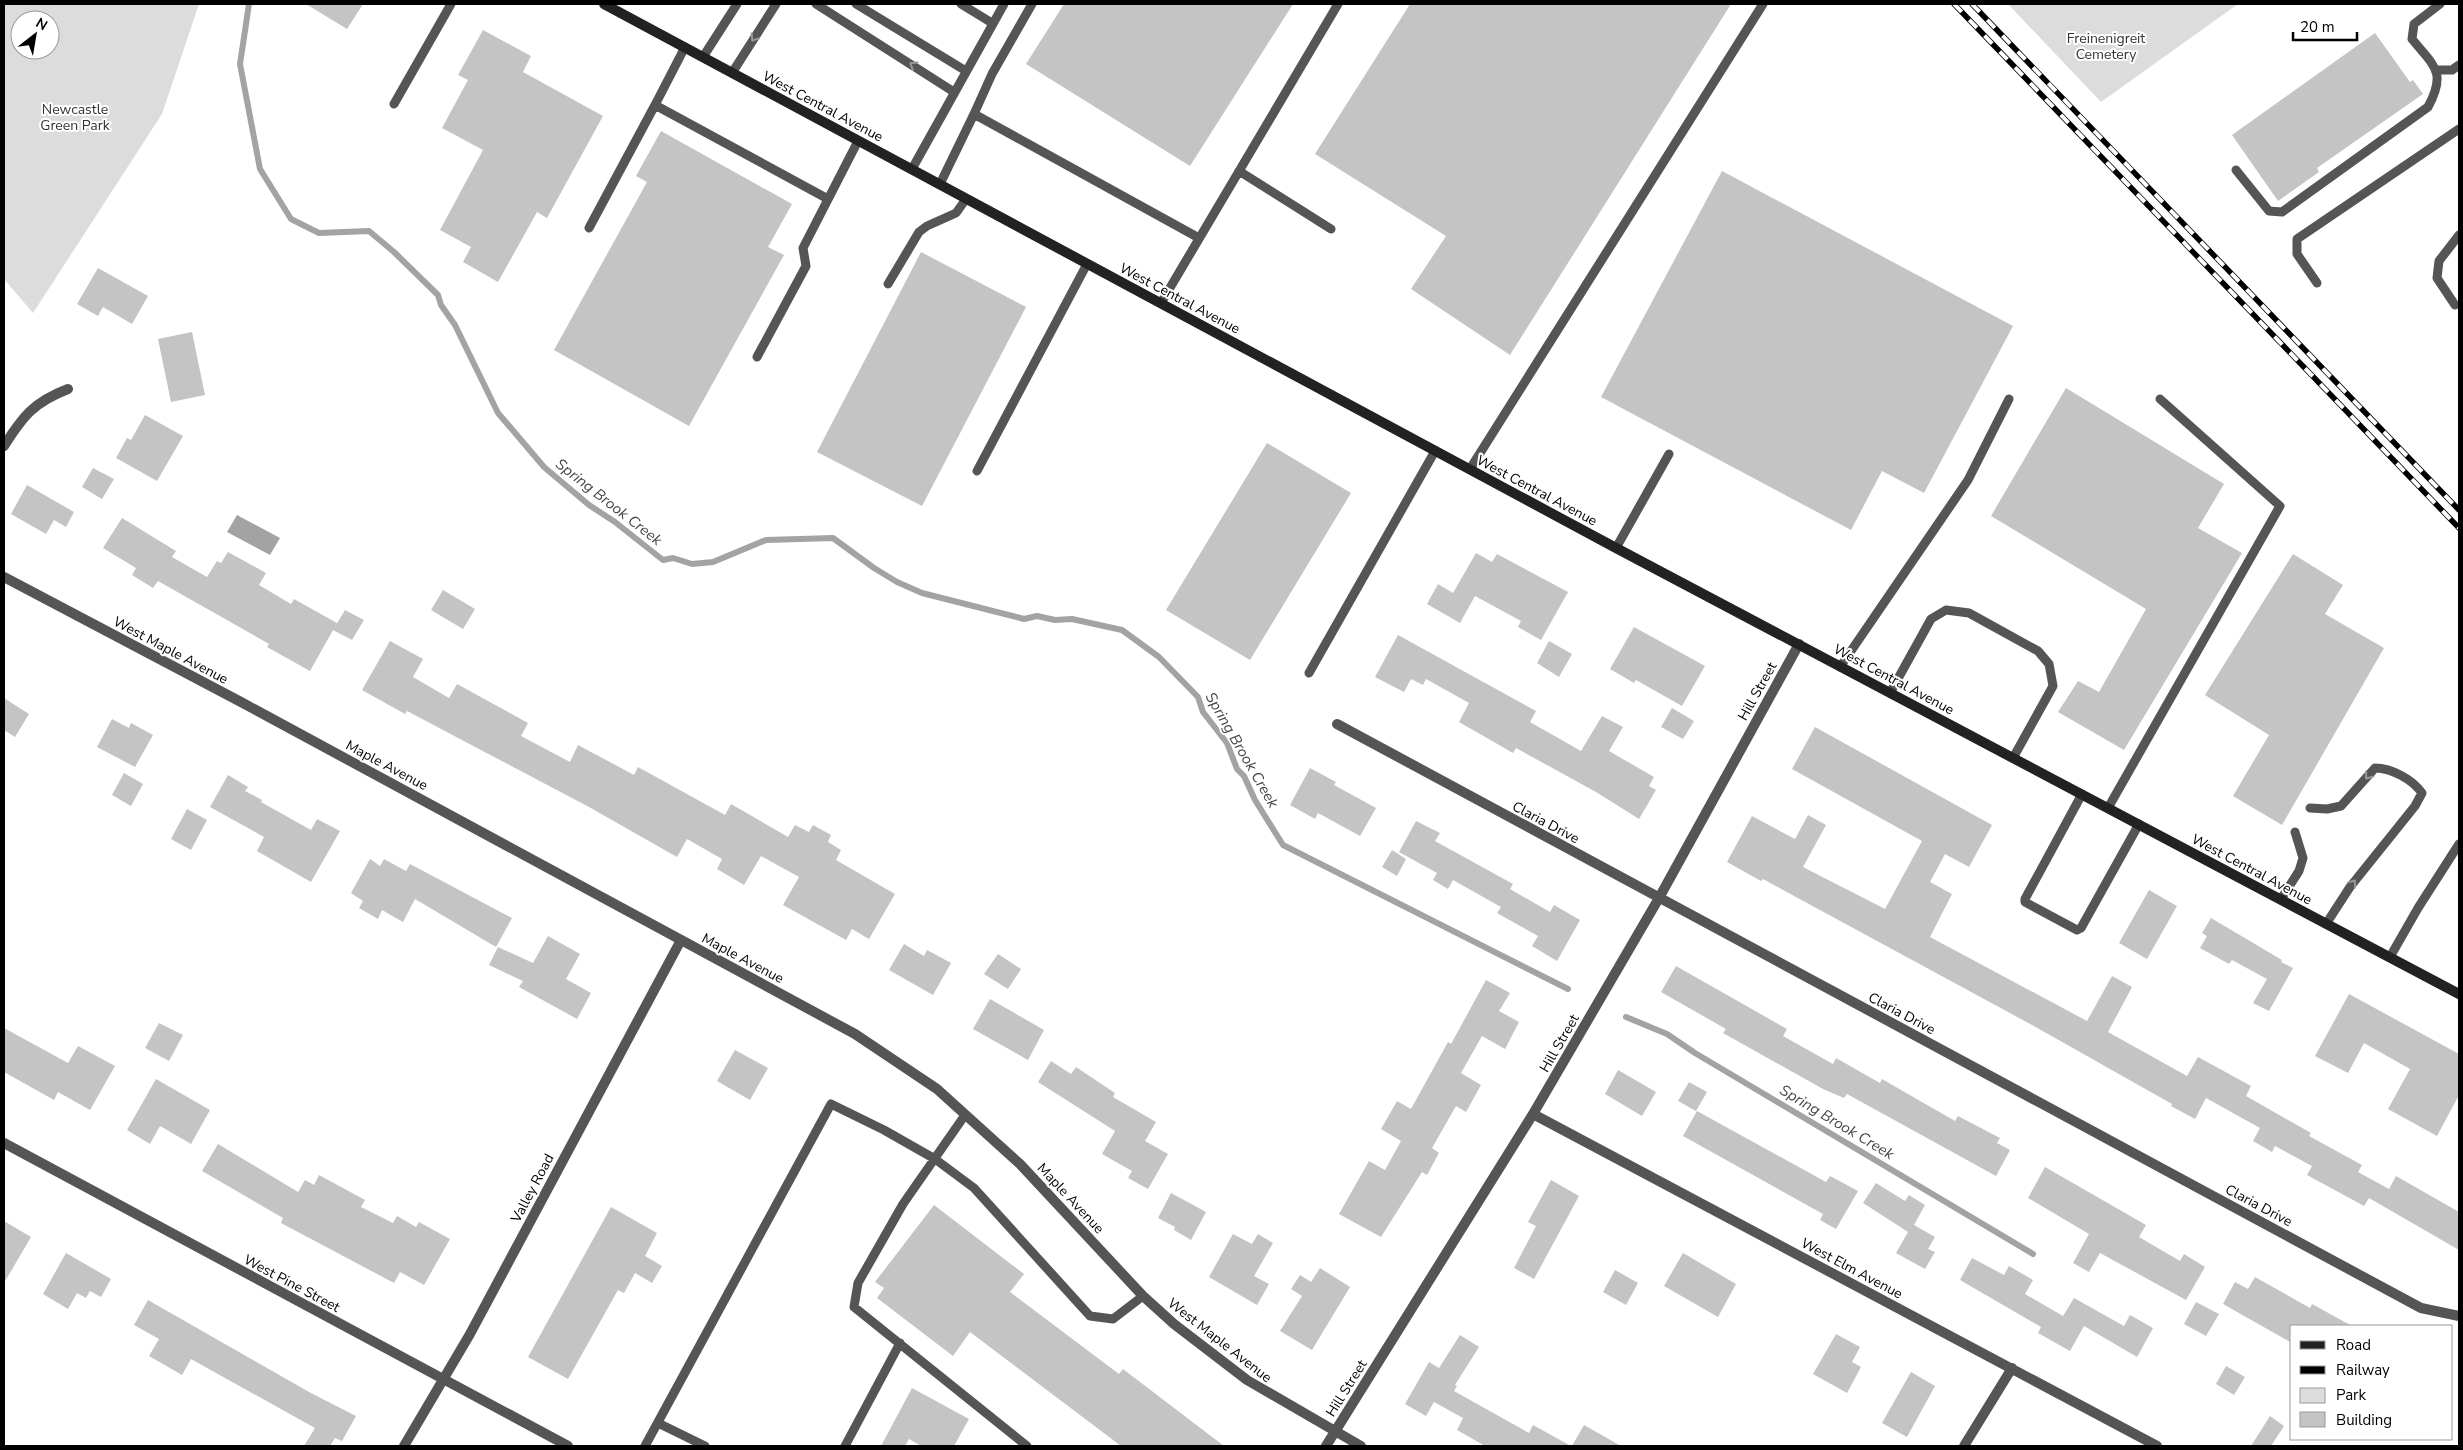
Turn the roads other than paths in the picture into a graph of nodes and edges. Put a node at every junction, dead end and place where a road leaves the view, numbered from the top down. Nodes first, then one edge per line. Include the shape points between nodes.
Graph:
1 (451, 4) edge
2 (604, 4) edge
3 (736, 4) edge
4 (776, 4) edge
5 (816, 4) edge
6 (856, 4) edge
7 (961, 4) edge
8 (1004, 4) edge
9 (1032, 4) edge
10 (1338, 4) edge
11 (1763, 4) edge
12 (2440, 4) edge
13 (992, 23) junction
14 (685, 47) junction
15 (703, 57) junction
16 (2459, 65) edge
17 (2437, 70) junction
18 (966, 71) junction
19 (732, 73) junction
20 (954, 92) junction
21 (394, 104) dead end
22 (655, 105) junction
23 (974, 114) junction
24 (2459, 129) edge
25 (858, 140) junction
26 (912, 169) junction
27 (2236, 170) dead end
28 (1239, 171) junction
29 (940, 184) junction
30 (828, 199) junction
31 (966, 199) junction
32 (588, 228) dead end
33 (1331, 229) dead end
34 (2459, 235) edge
35 (1199, 238) junction
36 (1087, 264) junction
37 (2318, 283) dead end
38 (888, 284) dead end
39 (1161, 303) junction
40 (2455, 305) dead end
41 (757, 357) dead end
42 (68, 389) dead end
43 (2009, 399) dead end
44 (2160, 399) dead end
45 (4, 446) edge
46 (1435, 450) junction
47 (1669, 454) dead end
48 (1470, 469) junction
49 (977, 471) dead end
50 (1616, 548) junction
51 (4, 577) edge
52 (1799, 644) junction
53 (1840, 666) junction
54 (1309, 673) dead end
55 (1890, 693) junction
56 (1337, 724) dead end
57 (326, 748) joint
58 (2013, 758) junction
59 (2082, 794) junction
60 (2108, 808) junction
61 (2310, 808) dead end
62 (2138, 824) junction
63 (2296, 832) dead end
64 (2459, 844) edge
65 (1659, 898) junction
66 (2281, 900) junction
67 (2326, 924) junction
68 (681, 940) junction
69 (2390, 957) junction
70 (2459, 994) edge
71 (1533, 1114) junction
72 (964, 1115) junction
73 (4, 1143) edge
74 (935, 1159) junction
75 (1103, 1252) joint
76 (1143, 1296) junction
77 (2459, 1316) edge
78 (900, 1343) junction
79 (2012, 1368) junction
80 (442, 1379) junction
81 (658, 1423) junction
82 (1335, 1432) junction
83 (404, 1446) edge
84 (568, 1446) edge
85 (645, 1446) edge
86 (705, 1446) edge
87 (845, 1446) edge
88 (1027, 1446) edge
89 (1326, 1446) edge
90 (1361, 1446) edge
91 (1964, 1446) edge
92 (2157, 1446) edge

1 - 21 lane
2 - 14 street, West Central Avenue
3 - 15 lane
4 -> 19 lane
20 -> 5 lane
6 - 18 lane
7 - 13 lane
8 - 13 lane
9 - 23 lane via 992,74
10 - 28 lane
11 - 48 lane
12 - 17 lane via 2414,24 2412,39
13 - 18 lane
14 - 15 street, West Central Avenue
14 - 22 lane
15 - 19 street, West Central Avenue
16 - 17 lane via 2452,70
17 - 27 lane via 2437,90 2428,107 2282,212 2268,211
18 - 20 lane
19 - 25 street, West Central Avenue
20 - 26 lane
22 - 30 lane
22 - 32 lane
23 - 29 lane
23 - 35 lane
24 - 37 lane via 2297,239 2297,254
25 - 26 street, West Central Avenue
25 - 30 lane
26 - 29 street, West Central Avenue
28 - 33 lane
28 - 35 lane
29 - 31 street, West Central Avenue
30 - 41 lane via 803,248 806,266
31 - 36 street, West Central Avenue
31 - 38 lane via 956,213 919,232
34 - 40 lane via 2439,261 2436,278
35 - 39 lane
36 - 39 street, West Central Avenue
36 - 49 lane
39 - 46 street, West Central Avenue
42 - 45 street via 34,405
43 - 53 lane via 1968,480
44 - 60 lane via 2280,506
46 - 48 street, West Central Avenue
46 - 54 lane
47 - 50 lane
48 - 50 street, West Central Avenue
50 - 52 street, West Central Avenue
51 - 57 street, West Maple Avenue
52 - 53 street, West Central Avenue
52 - 65 street, Hill Street
53 - 55 street, West Central Avenue
55 - 58 street, West Central Avenue
55 - 58 lane via 1931,619 1946,610 1969,613 2038,651 2049,664 2053,686
56 - 65 street, Claria Drive
57 - 68 street, Maple Avenue
58 - 59 street, West Central Avenue
59 - 60 street, West Central Avenue
59 - 62 lane via 2025,898 2025,902 2077,930
60 - 62 street, West Central Avenue
67 -> 61 lane via 2350,887 2422,793 2416,784 2385,768 2375,768 2342,806
62 - 66 street, West Central Avenue
63 - 66 lane via 2303,858
64 - 69 lane
65 - 71 street, Hill Street
65 - 77 street, Claria Drive via 2421,1308
66 - 67 street, West Central Avenue
67 - 69 street, West Central Avenue
68 - 72 street, Maple Avenue via 855,1034 937,1089
68 - 80 street, Valley Road via 470,1334
69 - 70 street, West Central Avenue
71 - 79 street, West Elm Avenue
71 - 82 street, Hill Street
72 - 74 lane
72 - 75 street, Maple Avenue via 1020,1164
73 - 80 street, West Pine Street
74 - 76 lane via 974,1188 1090,1316 1113,1319
74 - 78 lane via 903,1204 858,1283 854,1307
74 - 81 lane via 832,1104
75 - 76 street, West Maple Avenue
76 - 82 street, West Maple Avenue via 1247,1380
78 - 87 lane
78 - 88 lane
79 - 91 street
79 - 92 street, West Elm Avenue
80 - 83 street, Valley Road
80 - 84 street, West Pine Street
81 - 85 lane
81 - 86 lane
82 - 89 street, Hill Street
82 - 90 street, West Maple Avenue

